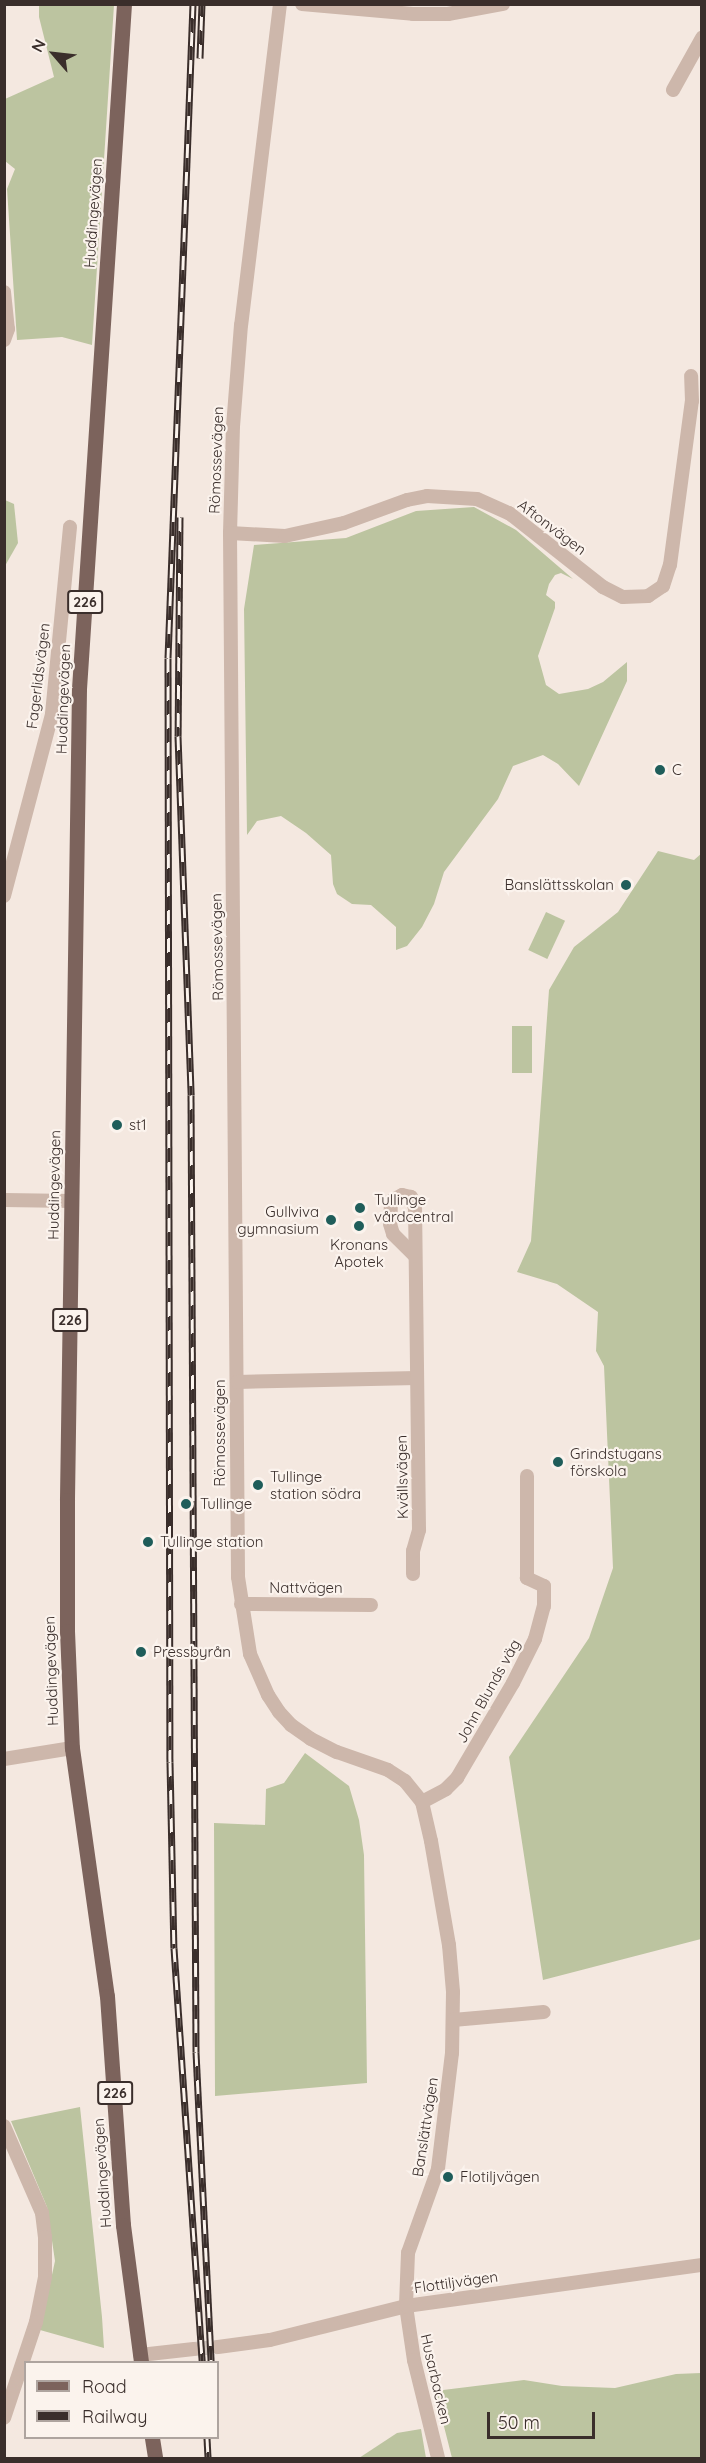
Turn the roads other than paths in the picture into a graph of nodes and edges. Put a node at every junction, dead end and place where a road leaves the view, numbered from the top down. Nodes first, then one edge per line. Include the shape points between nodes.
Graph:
1 (123, 4) edge
2 (280, 4) edge
3 (302, 4) edge
4 (503, 4) edge
5 (702, 38) edge
6 (674, 90) dead end
7 (4, 292) edge
8 (4, 340) edge
9 (691, 376) dead end
10 (697, 398) edge
11 (70, 527) dead end
12 (230, 533) junction
13 (4, 896) edge
14 (4, 1200) edge
15 (72, 1201) junction
16 (415, 1256) dead end
17 (417, 1378) junction
18 (237, 1382) junction
19 (527, 1476) dead end
20 (413, 1574) dead end
21 (241, 1604) junction
22 (371, 1605) dead end
23 (72, 1748) junction
24 (4, 1759) edge
25 (422, 1802) junction
26 (544, 2012) dead end
27 (453, 2020) junction
28 (4, 2126) edge
29 (702, 2265) edge
30 (406, 2306) junction
31 (218, 2347) tunnel mouth
32 (194, 2349) tunnel mouth
33 (141, 2359) edge
34 (4, 2418) edge
35 (152, 2439) edge
36 (155, 2458) edge
37 (438, 2458) edge

1 - 15 main road, Huddingevägen / 226 via 79,688
2 - 12 street, Römossevägen via 241,325
3 - 4 street via 413,14 448,14
5 - 6 street
7 - 8 street via 8,329
9 - 10 street, Aftonvägen
10 - 12 street, Aftonvägen via 670,565 663,586 648,597 623,597 603,587 509,513 477,499 427,496 295,534
11 - 13 street, Fagerlidsvägen via 52,714
12 - 18 street, Römossevägen
14 - 15 street
15 - 23 main road, Huddingevägen / 226 via 67,1512
16 - 17 street, Kvällsvägen
17 - 18 street
17 - 20 street, Kvällsvägen via 419,1530 413,1551
18 - 21 street, Römossevägen
19 - 25 street, John Blunds väg via 527,1578 544,1586 544,1606 535,1639 457,1778
21 - 22 street, Nattvägen
21 - 25 street, Römossevägen via 250,1653 259,1675 291,1725 337,1752 388,1770 405,1781
23 - 24 street
23 - 33 main road, Huddingevägen / 226 via 107,1996 123,2225
25 - 27 street, Banslättvägen via 449,1944
26 - 27 street
27 - 30 street, Banslättvägen via 439,2161 408,2253
28 - 34 street via 42,2212 45,2237 45,2277 36,2322
29 - 30 street, Flottiljvägen
30 - 31 street, Flottiljvägen via 270,2340
30 - 37 street, Husarbacken via 414,2360
32 - 33 street
35 - 36 main road

